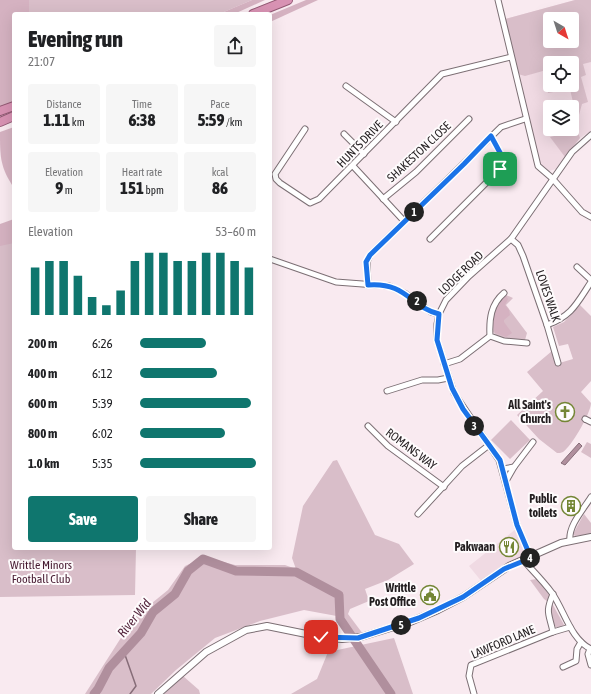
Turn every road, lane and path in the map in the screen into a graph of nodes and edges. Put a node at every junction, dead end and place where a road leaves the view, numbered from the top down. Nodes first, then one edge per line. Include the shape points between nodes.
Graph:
1 (288, 0) edge
2 (498, 0) edge
3 (258, 12) edge
4 (512, 57) junction
5 (346, 86) dead end
6 (12, 107) edge
7 (0, 112) edge
8 (12, 117) edge
9 (469, 119) dead end
10 (526, 119) junction
11 (0, 122) edge
12 (396, 122) junction
13 (306, 129) dead end
14 (344, 134) dead end
15 (591, 135) edge
16 (491, 136) junction
17 (364, 154) junction
18 (353, 166) junction
19 (552, 178) junction
20 (383, 199) junction
21 (591, 217) edge
22 (404, 221) junction
23 (430, 239) dead end
24 (511, 239) junction
25 (272, 259) edge
26 (577, 266) dead end
27 (591, 281) edge
28 (368, 285) junction
29 (504, 293) dead end
30 (439, 314) junction
31 (547, 325) junction
32 (490, 336) junction
33 (527, 343) dead end
34 (558, 363) dead end
35 (444, 364) junction
36 (448, 378) junction
37 (387, 391) dead end
38 (585, 419) dead end
39 (591, 422) edge
40 (368, 426) dead end
41 (533, 442) dead end
42 (489, 445) junction
43 (514, 467) junction
44 (503, 469) junction
45 (506, 481) junction
46 (444, 487) junction
47 (591, 497) edge
48 (418, 514) dead end
49 (591, 537) edge
50 (570, 541) junction
51 (527, 559) junction
52 (553, 594) junction
53 (570, 627) junction
54 (553, 632) junction
55 (581, 642) junction
56 (590, 649) edge
57 (591, 665) edge
58 (563, 667) dead end
59 (158, 694) edge
60 (474, 694) edge

1 - 3 highway
2 - 4 street
4 - 10 street
4 - 12 street, HUNTS DRIVE via 442,74
5 - 12 street
6 - 7 highway
8 - 11 highway
9 - 20 street, SHAKESTON CLOSE via 416,172
10 - 16 street via 501,127
10 - 19 street via 538,166
12 - 17 street, HUNTS DRIVE
13 - 18 street, HUNTS DRIVE via 277,168 276,179 280,183 310,203 319,199
14 - 17 street
15 - 19 street, LODGE ROAD via 572,152
16 - 22 street
16 - 23 street via 504,160 500,169
17 - 18 street, HUNTS DRIVE
18 - 20 street
19 - 21 street via 582,212
19 - 24 street, LODGE ROAD
20 - 22 street
22 - 28 street via 367,258
24 - 30 street, LODGE ROAD via 456,288
24 - 31 street, LOVES WALK via 520,248
25 - 28 street via 336,282
26 - 27 street
27 - 31 street via 568,314
28 - 30 street via 384,284 393,287
29 - 32 street via 493,306
30 - 35 street, LODGE ROAD via 437,340
31 - 34 street, LOVES WALK
32 - 33 street via 504,341
32 - 35 street via 460,358
35 - 36 street, LODGE ROAD
36 - 37 street via 422,380
36 - 42 street, LODGE ROAD via 456,398
38 - 39 street
40 - 46 street, ROMANS WAY via 388,446
41 - 43 street
42 - 44 street, LODGE ROAD
42 - 46 street via 462,466
43 - 44 street
43 - 45 street
44 - 45 street, LODGE ROAD
45 - 51 street, LODGE ROAD
46 - 48 street
47 - 50 street via 574,524
49 - 50 street
50 - 51 street
51 - 52 street, LODGE ROAD
51 - 59 street via 504,569 463,597 438,610 410,622 358,638 321,637 267,626 254,627 206,652
52 - 53 street, LODGE ROAD
52 - 54 street via 547,616
53 - 54 street, LAWFORD LANE
53 - 55 street, LODGE ROAD
54 - 60 street, LAWFORD LANE via 471,665 469,676
55 - 56 street, LODGE ROAD
55 - 58 street via 577,648 576,660
56 - 57 street via 588,654

